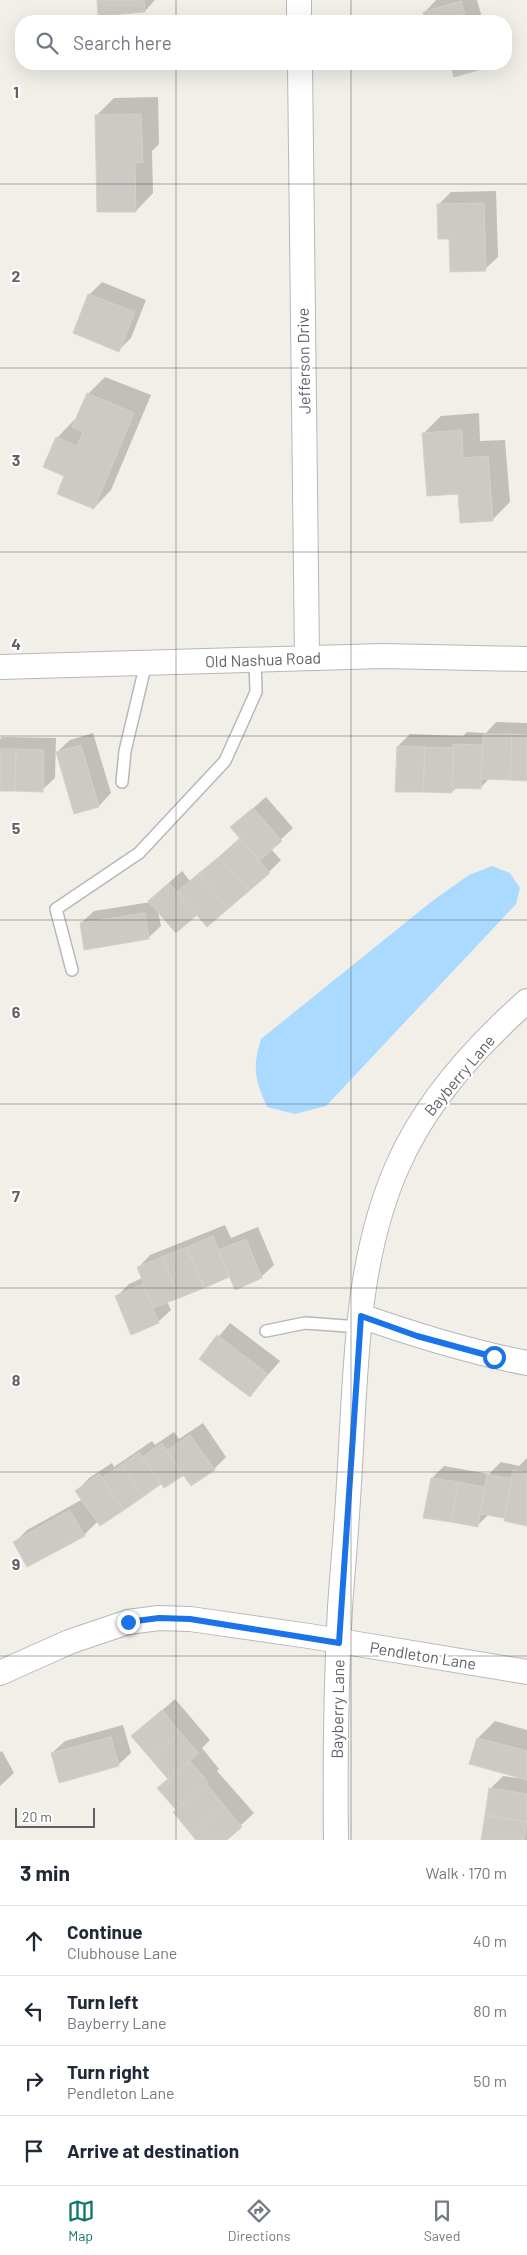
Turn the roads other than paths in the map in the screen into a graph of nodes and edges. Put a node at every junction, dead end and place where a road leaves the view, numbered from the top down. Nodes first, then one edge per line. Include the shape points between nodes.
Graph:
1 (299, 0) edge
2 (299, 15) edge
3 (300, 70) edge
4 (307, 658) junction
5 (255, 659) junction
6 (527, 659) edge
7 (146, 663) junction
8 (0, 667) edge
9 (122, 782) dead end
10 (72, 970) dead end
11 (527, 1001) edge
12 (361, 1322) junction
13 (266, 1332) dead end
14 (527, 1363) edge
15 (339, 1643) junction
16 (527, 1672) edge
17 (0, 1673) edge
18 (336, 1840) edge

1 - 2 street
3 - 4 street, Jefferson Drive
4 - 5 street, Old Nashua Road
4 - 6 street, Old Nashua Road
5 - 7 street, Old Nashua Road
5 - 10 lane via 256,692 225,761 139,853 56,909
7 - 8 street, Old Nashua Road
7 - 9 lane via 125,751
11 - 12 street, Bayberry Lane via 447,1084 427,1110 402,1157 377,1223
12 - 13 lane via 305,1322
12 - 14 street
12 - 15 street, Bayberry Lane
15 - 16 street, Pendleton Lane
15 - 17 street, Pendleton Lane via 190,1619 159,1618 128,1622 69,1642
15 - 18 street, Bayberry Lane

